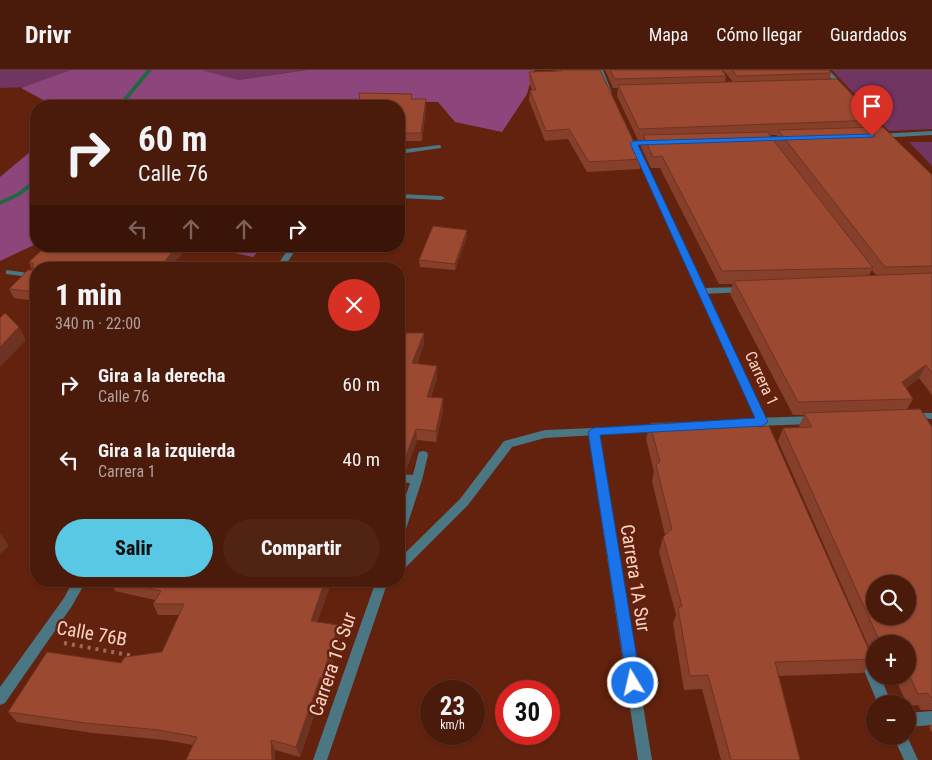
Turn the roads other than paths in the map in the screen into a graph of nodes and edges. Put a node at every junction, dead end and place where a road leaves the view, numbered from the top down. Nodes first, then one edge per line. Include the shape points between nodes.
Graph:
1 (600, 70) edge
2 (826, 70) edge
3 (831, 86) edge
4 (840, 86) junction
5 (847, 93) edge
6 (614, 95) edge
7 (882, 128) edge
8 (932, 134) edge
9 (870, 136) edge
10 (889, 136) junction
11 (662, 142) edge
12 (895, 142) edge
13 (439, 147) dead end
14 (405, 151) edge
15 (405, 196) edge
16 (441, 198) dead end
17 (9, 272) dead end
18 (30, 275) edge
19 (751, 289) edge
20 (702, 291) junction
21 (902, 417) edge
22 (927, 419) edge
23 (822, 420) edge
24 (762, 422) junction
25 (743, 423) edge
26 (673, 427) edge
27 (593, 432) junction
28 (774, 449) edge
29 (423, 455) dead end
30 (405, 479) edge
31 (417, 480) junction
32 (405, 515) edge
33 (405, 560) edge
34 (76, 587) edge
35 (380, 587) edge
36 (862, 649) edge
37 (881, 695) edge
38 (0, 698) edge
39 (932, 718) edge
40 (916, 719) edge
41 (904, 745) edge
42 (320, 760) edge
43 (646, 760) edge
44 (910, 760) edge

1 - 6 street
2 - 4 street
3 - 4 street
4 - 5 street
7 - 10 street
8 - 10 street
9 - 10 street
10 - 12 street
11 - 20 street, Carrera 1 via 632,138
13 - 14 street
15 - 16 street
17 - 18 street
19 - 20 street
20 - 24 street, Carrera 1
21 - 22 street
23 - 24 street
24 - 25 street
24 - 28 street, Carrera 1
26 - 27 street
27 - 33 street via 545,434 508,444 464,502
27 - 43 street, Carrera 1A Sur
29 - 31 street
30 - 31 street
31 - 32 street
34 - 38 street
35 - 42 street, Carrera 1C Sur
36 - 37 street
39 - 40 street
41 - 44 street

